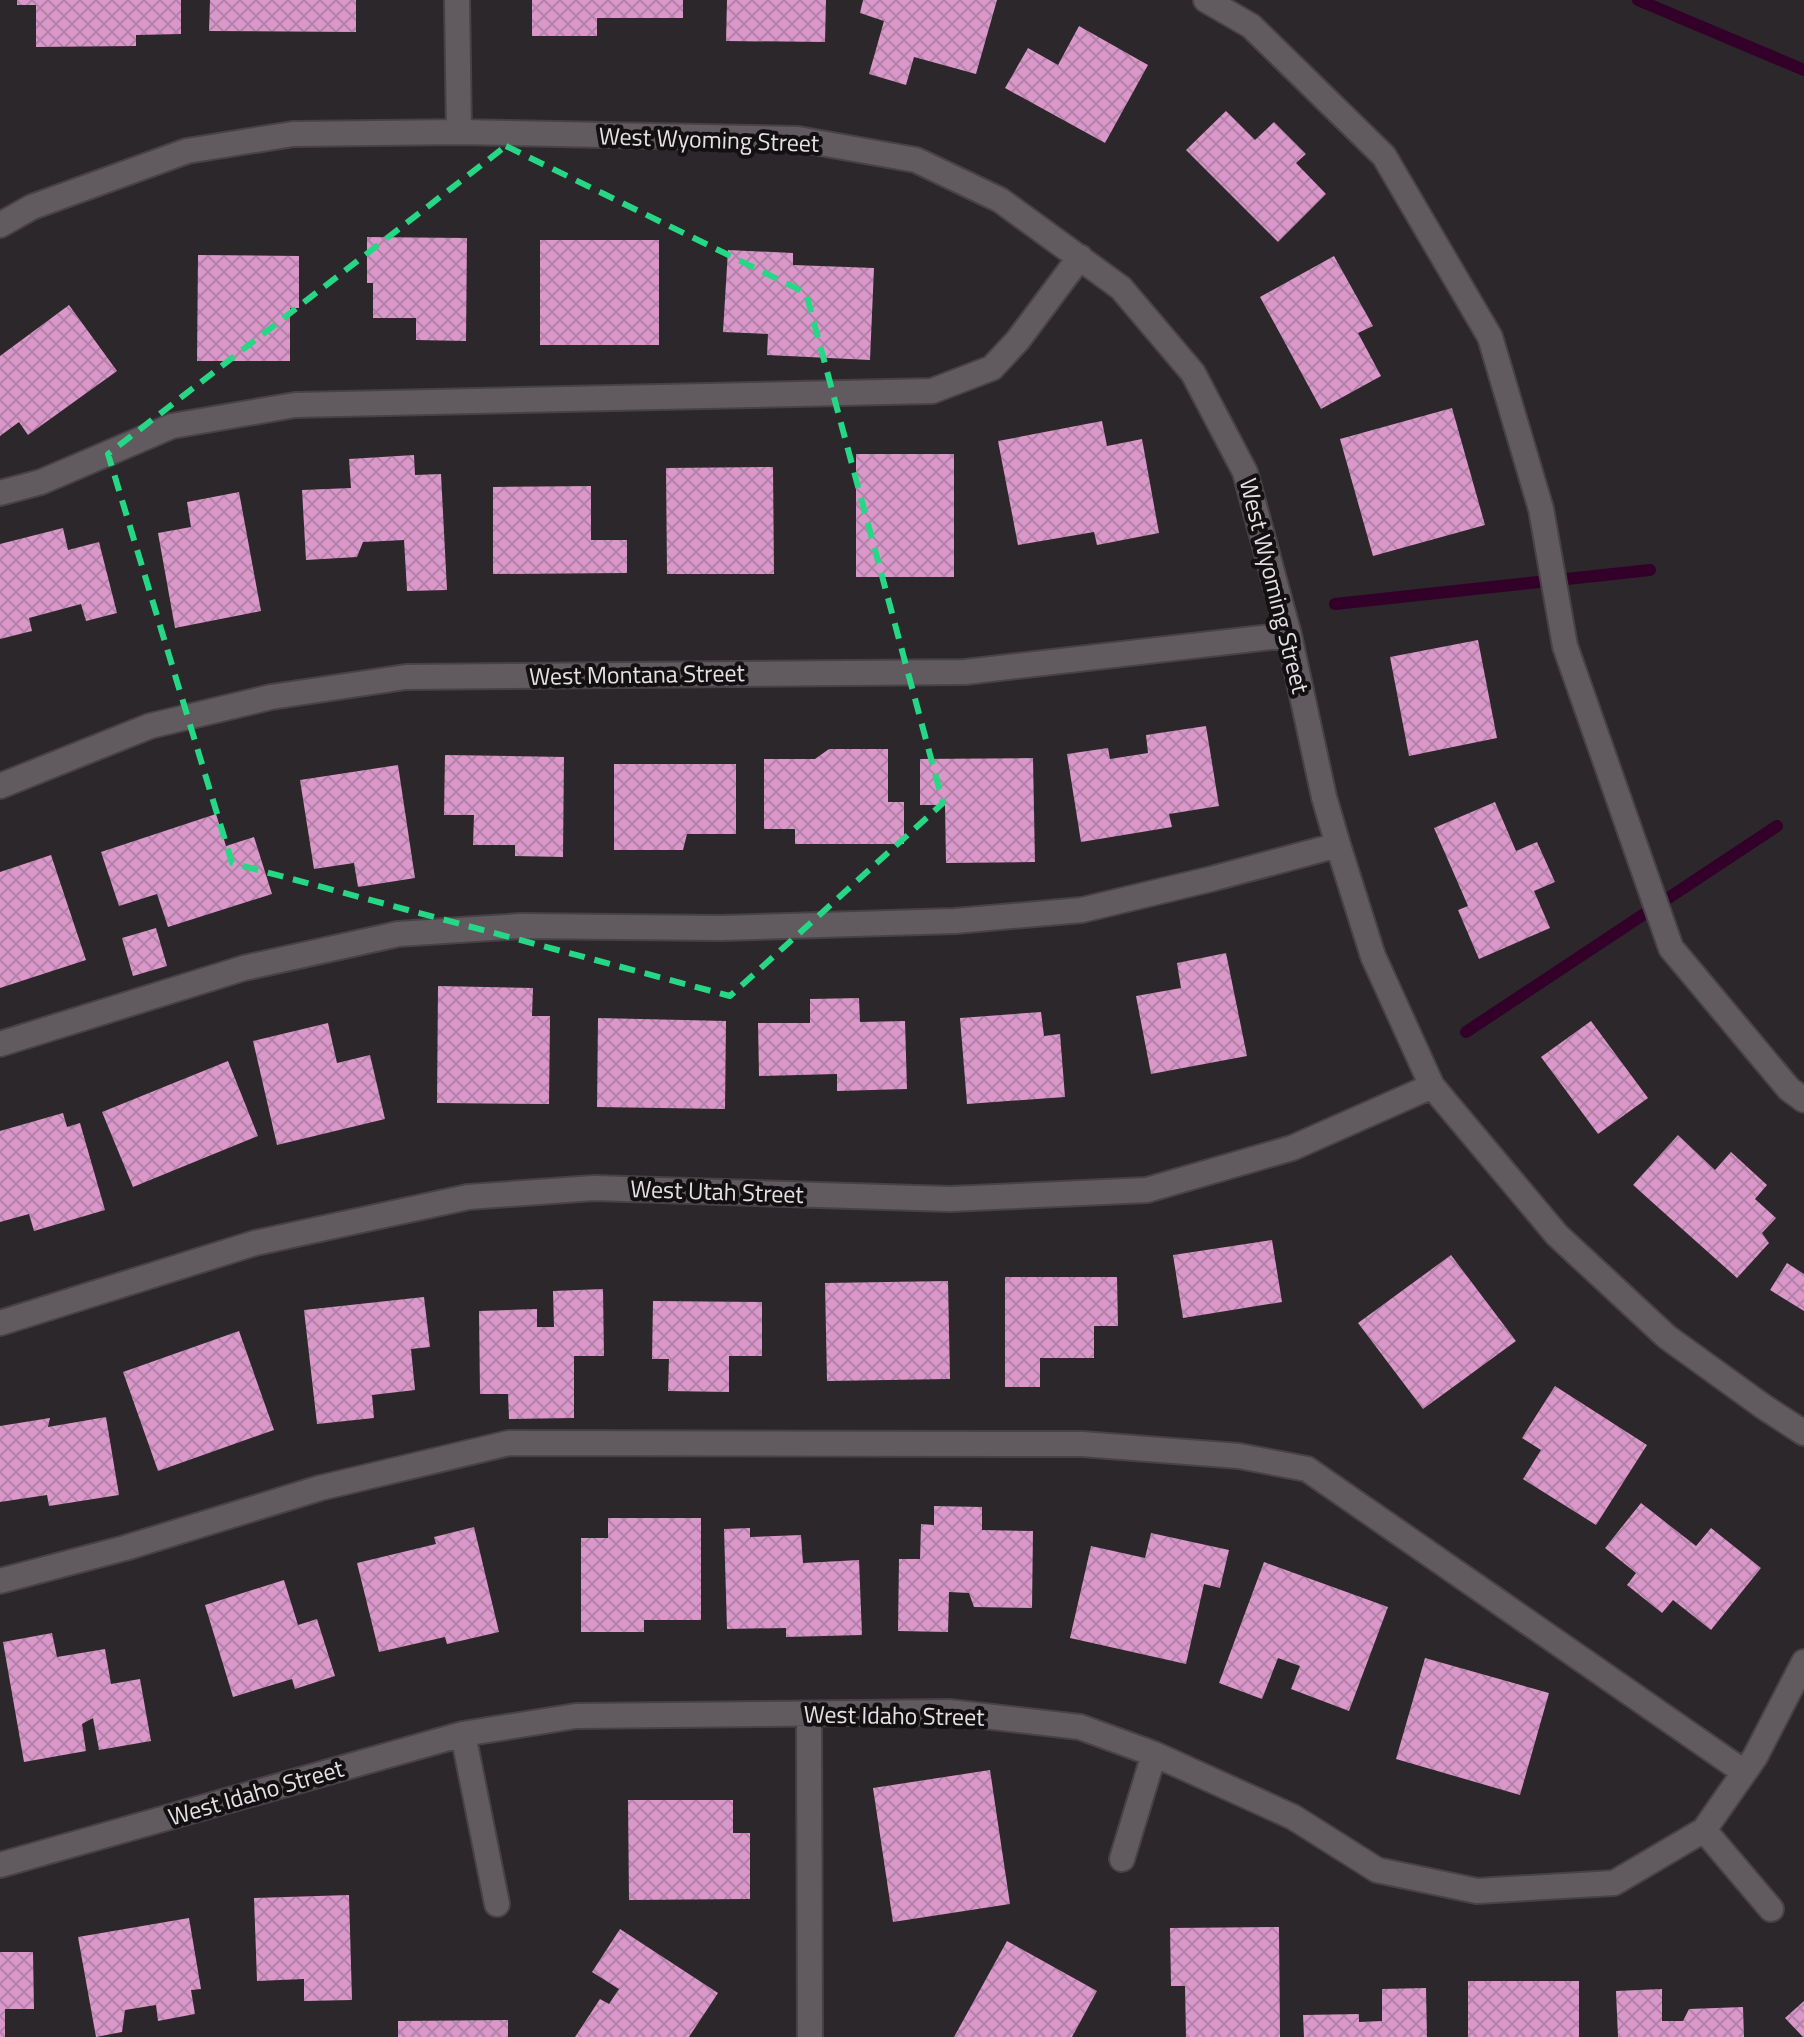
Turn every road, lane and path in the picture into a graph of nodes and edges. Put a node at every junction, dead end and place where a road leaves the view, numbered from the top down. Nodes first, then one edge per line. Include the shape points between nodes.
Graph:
1 (457, 0) edge
2 (1206, 0) edge
3 (459, 132) junction
4 (0, 225) edge
5 (1080, 257) junction
6 (0, 493) edge
7 (1289, 635) junction
8 (0, 786) edge
9 (1338, 845) junction
10 (0, 1044) edge
11 (1432, 1086) junction
12 (1804, 1100) edge
13 (0, 1323) edge
14 (1804, 1433) edge
15 (0, 1581) edge
16 (1804, 1662) edge
17 (809, 1714) junction
18 (463, 1734) junction
19 (1154, 1754) junction
20 (1744, 1772) junction
21 (1704, 1830) junction
22 (1122, 1859) dead end
23 (0, 1865) edge
24 (497, 1904) dead end
25 (1771, 1909) dead end
26 (810, 2037) edge

1 - 3 street
2 - 12 street via 1251,26 1384,156 1490,337 1541,509 1565,646 1671,948 1789,1089
3 - 4 street, West Wyoming Street via 293,134 187,151 32,207
3 - 5 street, West Wyoming Street via 798,139 916,160 1000,200
5 - 6 street via 992,368 932,391 295,405 172,426 41,482
5 - 7 street, West Wyoming Street via 1121,288 1193,373 1245,472
7 - 8 street, West Montana Street via 965,672 406,677 271,697 150,726
7 - 9 street, West Wyoming Street
9 - 10 street via 1082,910 955,921 721,928 521,926 398,934 244,968
9 - 11 street, West Wyoming Street via 1373,956
11 - 13 street, West Utah Street via 1292,1148 1147,1190 950,1199 594,1188 468,1197 255,1243
11 - 14 street, West Wyoming Street via 1568,1245 1667,1337
15 - 20 street via 320,1488 509,1443 1082,1444 1239,1456 1307,1469
16 - 20 street, West Idaho Street
17 - 18 street, West Idaho Street via 576,1716
17 - 19 street, West Idaho Street via 949,1712 1080,1727
17 - 26 street
18 - 23 street, West Idaho Street
18 - 24 street
19 - 21 street, West Idaho Street via 1293,1817 1377,1870 1477,1891 1614,1883
19 - 22 street
20 - 21 street, West Idaho Street
21 - 25 street

